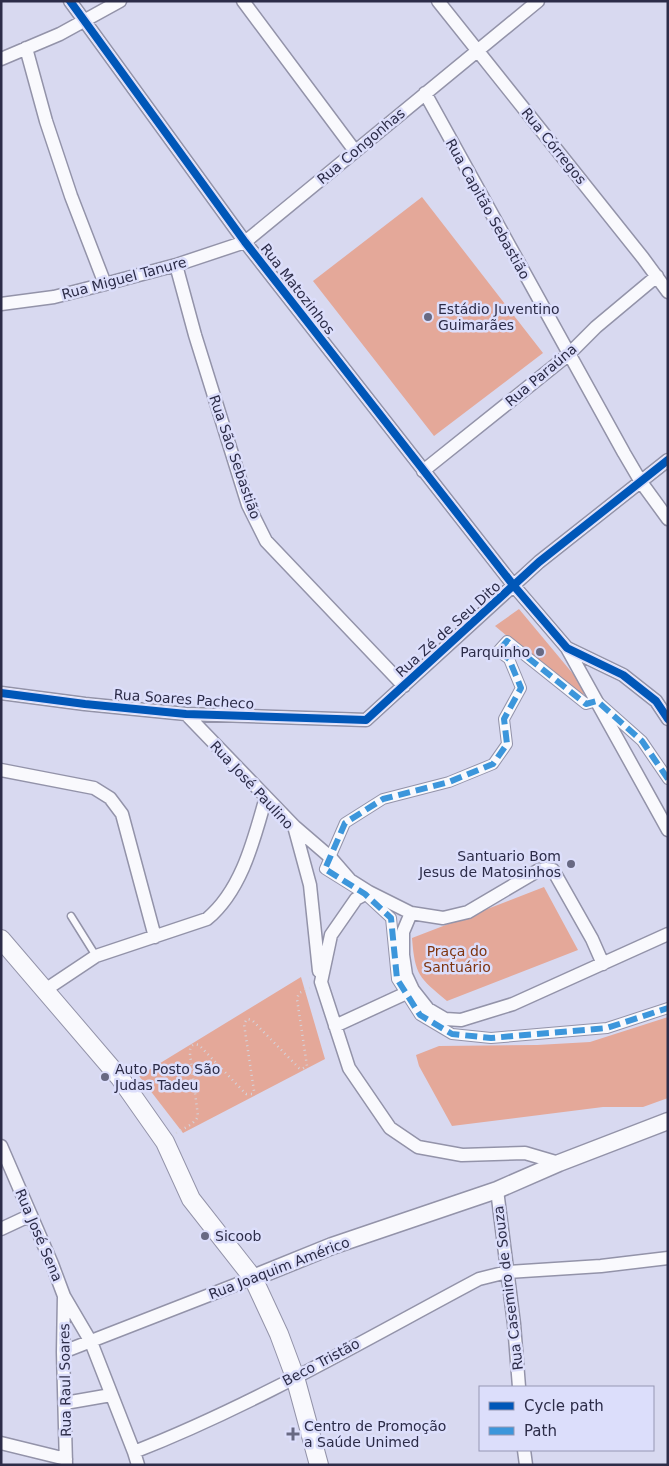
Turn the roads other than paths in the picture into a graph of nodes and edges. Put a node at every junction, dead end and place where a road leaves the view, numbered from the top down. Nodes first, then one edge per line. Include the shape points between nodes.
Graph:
1 (70, 1) edge
2 (120, 1) edge
3 (244, 1) edge
4 (438, 1) edge
5 (538, 1) edge
6 (84, 21) junction
7 (26, 48) junction
8 (477, 50) junction
9 (1, 59) edge
10 (425, 93) junction
11 (356, 151) junction
12 (245, 242) junction
13 (176, 265) junction
14 (657, 276) junction
15 (105, 284) junction
16 (668, 292) edge
17 (1, 304) edge
18 (568, 354) junction
19 (668, 460) edge
20 (423, 471) junction
21 (641, 482) junction
22 (668, 519) edge
23 (514, 586) junction
24 (567, 648) junction
25 (404, 686) junction
26 (1, 692) edge
27 (597, 702) junction
28 (186, 714) junction
29 (668, 719) edge
30 (366, 720) joint
31 (1, 770) edge
32 (668, 779) edge
33 (266, 797) junction
34 (294, 826) junction
35 (668, 830) edge
36 (330, 857) junction
37 (367, 893) junction
38 (411, 913) junction
39 (71, 916) dead end
40 (668, 934) edge
41 (155, 937) junction
42 (1, 939) edge
43 (96, 956) junction
44 (603, 964) junction
45 (321, 982) junction
46 (46, 990) junction
47 (410, 992) junction
48 (668, 1008) edge
49 (335, 1026) junction
50 (668, 1121) edge
51 (1, 1146) edge
52 (559, 1163) junction
53 (497, 1190) junction
54 (31, 1215) junction
55 (1, 1228) edge
56 (668, 1258) edge
57 (507, 1272) junction
58 (253, 1278) junction
59 (64, 1296) junction
60 (90, 1342) junction
61 (63, 1352) junction
62 (295, 1377) junction
63 (519, 1386) edge
64 (111, 1395) junction
65 (65, 1403) junction
66 (1, 1443) edge
67 (524, 1451) edge
68 (134, 1452) junction
69 (66, 1462) edge
70 (138, 1465) edge
71 (319, 1465) edge
72 (526, 1465) edge

1 - 6 street, Rua Matozinhos
2 - 6 street
3 - 11 street
4 - 8 street, Rua Córregos
5 - 8 street, Rua Congonhas
6 - 7 street
6 - 12 street, Rua Matozinhos
7 - 9 street
7 - 15 street via 71,196
8 - 10 street, Rua Congonhas
8 - 14 street, Rua Córregos
10 - 11 street, Rua Congonhas
10 - 18 street, Rua Capitão Sebastião
11 - 12 street, Rua Congonhas
12 - 13 street, Rua Miguel Tanure
12 - 20 street, Rua Matozinhos
13 - 15 street, Rua Miguel Tanure
13 - 25 street, Rua São Sebastião via 248,505 266,541
14 - 16 street, Rua Córregos
14 - 18 street, Rua Paraúna
15 - 17 street, Rua Miguel Tanure via 54,297
18 - 20 street, Rua Paraúna
18 - 21 street, Rua Capitão Sebastião
19 - 21 street, Rua Zé de Seu Dito
20 - 23 street, Rua Matozinhos
21 - 22 street, Rua Capitão Sebastião
21 - 23 street, Rua Zé de Seu Dito via 539,562
23 - 24 street, Rua Matozinhos
23 - 25 street, Rua Zé de Seu Dito
24 - 27 street
24 - 29 street via 623,675 656,701
25 - 30 street, Rua Zé de Seu Dito
26 - 28 street, Rua Soares Pacheco
27 - 32 street via 642,741
27 - 35 street
27 - 36 street via 586,704 507,641 498,650 508,660 521,688 504,718 507,744 493,764 449,782 382,800 345,823
28 - 30 street, Rua Soares Pacheco
28 - 33 street, Rua José Paulino
31 - 41 street via 94,788 110,798 122,814
33 - 34 street, Rua José Paulino
33 - 41 street via 250,849 233,890 220,908 207,919
34 - 36 street
34 - 45 street, Rua José Paulino via 310,885
36 - 37 street via 350,880
37 - 38 street
37 - 45 street via 356,899 331,935
37 - 47 street via 391,918 397,979
38 - 44 street via 443,918 468,912 539,870 554,870
38 - 47 street via 403,932 403,955
39 - 43 lane
40 - 44 street
41 - 43 street
42 - 46 main road
43 - 46 street
44 - 47 street via 513,1004 461,1020 445,1019
45 - 49 street
46 - 58 main road via 120,1078 165,1142 192,1199
47 - 48 street via 420,1015 452,1034 491,1038 607,1028
47 - 49 street
49 - 52 street via 349,1068 390,1128 418,1147 462,1155 524,1153
50 - 52 street, Rua Joaquim Américo
51 - 54 street, Rua José Sena
52 - 53 street, Rua Joaquim Américo
53 - 57 street, Rua Casemiro de Souza
53 - 58 street, Rua Joaquim Américo via 332,1246
54 - 55 street
54 - 59 street, Rua José Sena
56 - 57 street, Beco Tristão
57 - 62 street, Beco Tristão via 479,1280
57 - 63 street, Rua Casemiro de Souza
58 - 60 street, Rua Joaquim Américo
58 - 62 main road
59 - 60 street, Rua José Sena
59 - 61 street, Rua Raul Soares
60 - 61 street, Rua Joaquim Américo
60 - 64 street, Rua José Sena
61 - 65 street, Rua Raul Soares
62 - 68 street, Beco Tristão
62 - 71 main road
64 - 65 street
64 - 68 street, Rua José Sena
65 - 69 street, Rua Raul Soares
66 - 69 street
67 - 72 street
68 - 70 street, Rua José Sena

